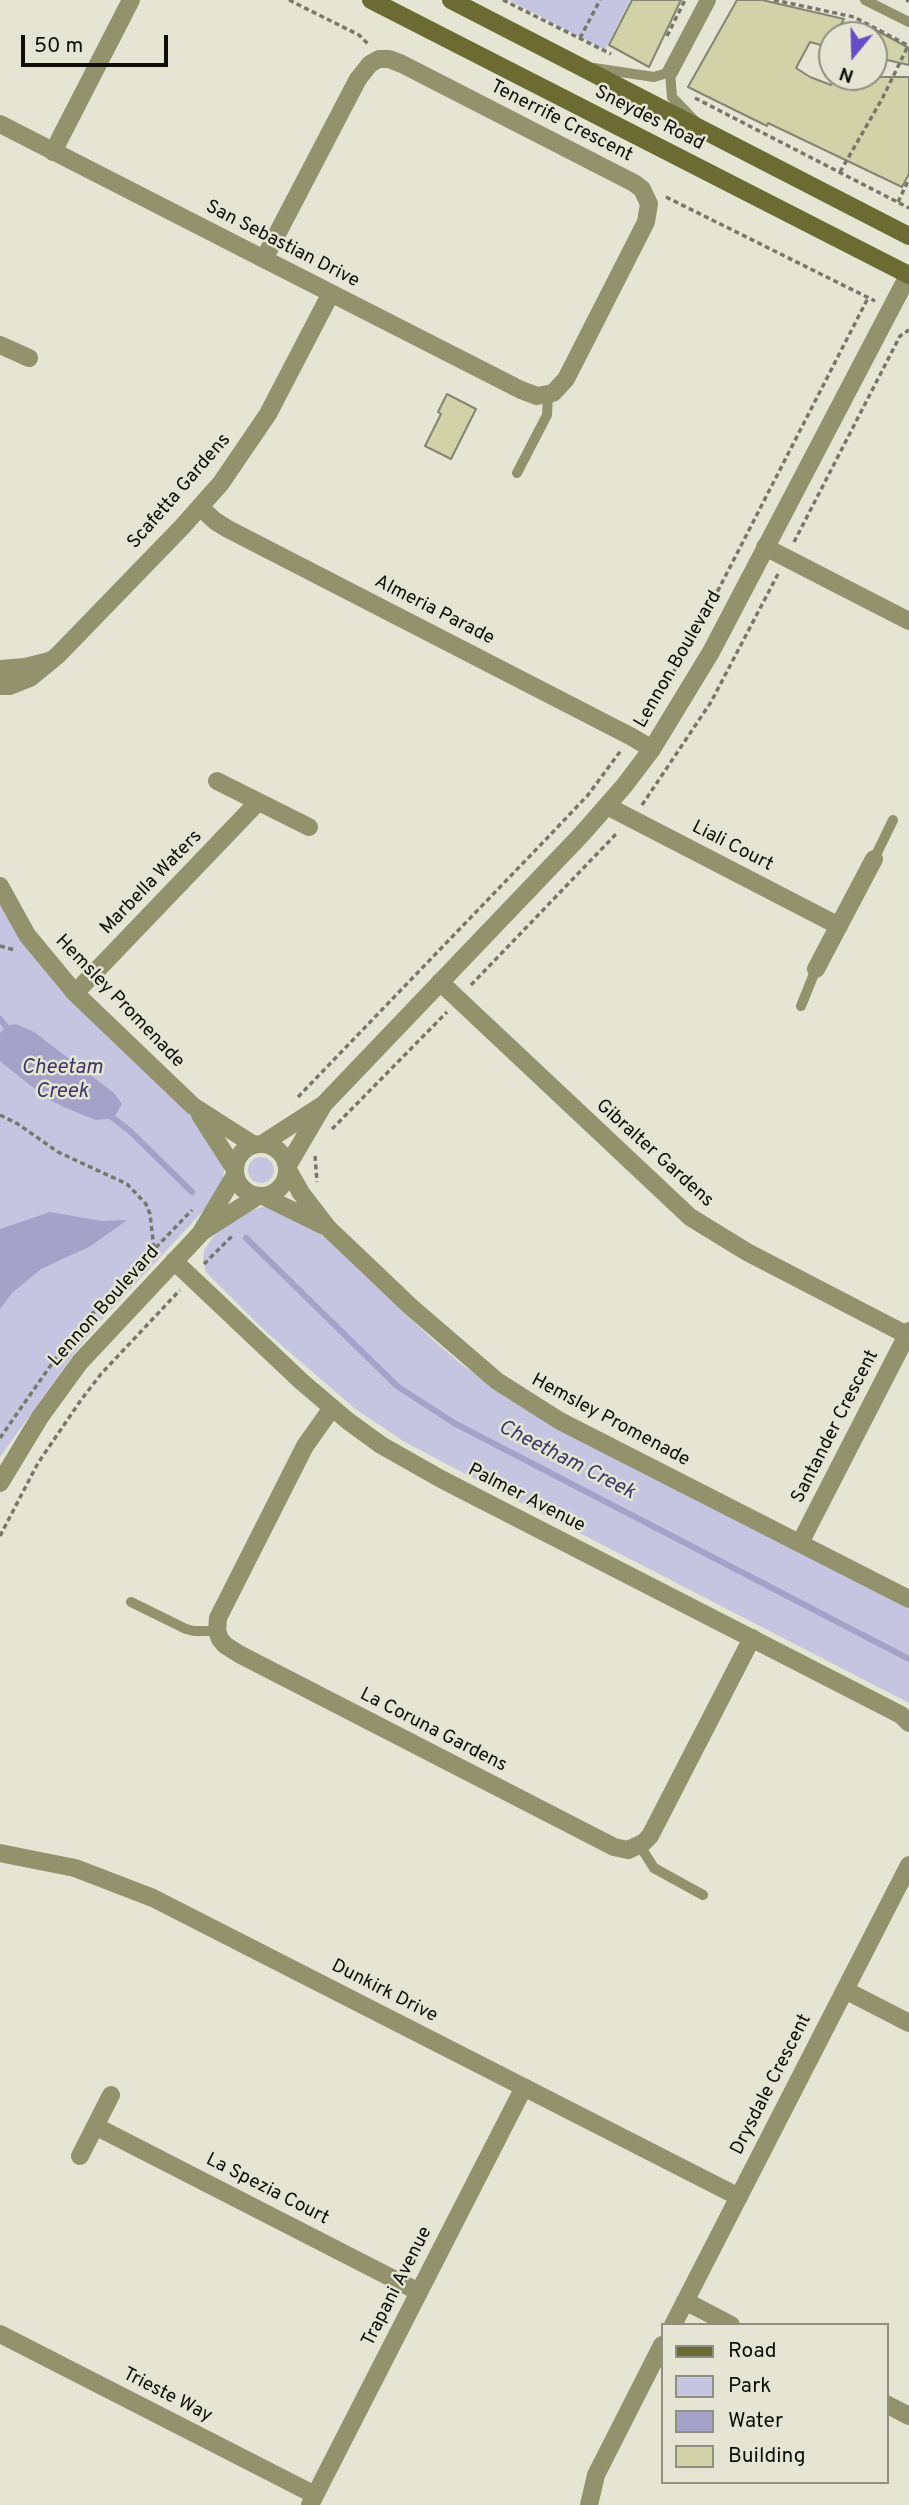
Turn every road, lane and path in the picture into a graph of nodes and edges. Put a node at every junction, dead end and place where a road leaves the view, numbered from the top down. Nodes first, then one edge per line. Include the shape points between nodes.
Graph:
1 (131, 0) edge
2 (289, 0) edge
3 (371, 0) edge
4 (451, 0) edge
5 (503, 0) edge
6 (600, 0) edge
7 (685, 0) edge
8 (708, 0) edge
9 (774, 0) edge
10 (865, 0) edge
11 (909, 22) edge
12 (580, 38) junction
13 (663, 45) dead end
14 (909, 46) edge
15 (611, 55) dead end
16 (379, 59) junction
17 (576, 64) junction
18 (670, 79) junction
19 (0, 124) edge
20 (704, 130) junction
21 (53, 152) junction
22 (840, 172) junction
23 (909, 179) edge
24 (646, 196) junction
25 (898, 202) junction
26 (909, 208) edge
27 (909, 236) edge
28 (264, 260) junction
29 (909, 274) edge
30 (331, 293) junction
31 (868, 298) junction
32 (892, 309) junction
33 (3, 352) edge
34 (29, 358) dead end
35 (548, 395) junction
36 (517, 473) dead end
37 (200, 507) junction
38 (765, 547) junction
39 (909, 621) edge
40 (53, 660) junction
41 (0, 669) edge
42 (0, 686) edge
43 (632, 737) junction
44 (652, 749) junction
45 (217, 781) dead end
46 (258, 802) junction
47 (607, 806) junction
48 (893, 820) dead end
49 (309, 827) dead end
50 (874, 859) joint
51 (0, 886) edge
52 (839, 926) junction
53 (816, 969) joint
54 (440, 982) junction
55 (75, 993) junction
56 (801, 1006) dead end
57 (292, 1103) dead end
58 (324, 1104) junction
59 (193, 1106) junction
60 (0, 1115) edge
61 (258, 1144) junction
62 (287, 1168) junction
63 (235, 1171) junction
64 (260, 1196) junction
65 (194, 1208) dead end
66 (328, 1227) junction
67 (200, 1234) junction
68 (154, 1250) junction
69 (174, 1261) junction
70 (177, 1293) dead end
71 (908, 1333) edge
72 (332, 1408) junction
73 (0, 1438) edge
74 (0, 1483) edge
75 (0, 1535) edge
76 (800, 1543) junction
77 (909, 1599) edge
78 (131, 1602) dead end
79 (217, 1631) junction
80 (752, 1638) junction
81 (906, 1718) edge
82 (640, 1846) junction
83 (0, 1853) edge
84 (909, 1865) edge
85 (703, 1895) dead end
86 (845, 1990) junction
87 (909, 2022) edge
88 (524, 2087) junction
89 (111, 2095) dead end
90 (97, 2127) junction
91 (80, 2156) dead end
92 (739, 2197) junction
93 (419, 2292) junction
94 (685, 2301) junction
95 (674, 2323) edge
96 (727, 2323) edge
97 (0, 2334) edge
98 (660, 2349) edge
99 (888, 2405) edge
100 (909, 2416) edge
101 (596, 2475) junction
102 (312, 2500) edge
103 (577, 2505) edge
104 (589, 2505) edge

1 - 21 street
2 - 16 path via 359,35
3 - 29 main road, Sneydes Road
4 - 17 main road, Sneydes Road
5 - 12 path
6 - 12 path
7 - 13 path
8 - 18 street
9 - 14 path via 854,18
10 - 11 lane
12 - 15 path
14 - 22 path
16 - 24 street, Tenerrife Crescent via 402,64 615,173
16 - 28 street via 358,79
17 - 18 lane
17 - 20 main road, Sneydes Road
18 - 20 lane via 672,97
18 - 22 path
19 - 21 street, San Sebastian Drive
20 - 27 main road, Sneydes Road
21 - 28 street, San Sebastian Drive
22 - 25 path
23 - 25 path
24 - 31 path via 673,199
24 - 35 street via 646,222 566,379
25 - 26 path
28 - 30 street, San Sebastian Drive
29 - 32 street, Lennon Boulevard
30 - 35 street, San Sebastian Drive via 530,394
30 - 37 street, Scafetta Gardens via 268,414
31 - 32 path
31 - 43 path via 689,646
32 - 38 street, Lennon Boulevard
33 - 34 street
35 - 36 lane via 547,415
37 - 40 street, Scafetta Gardens
37 - 43 street, Almeria Parade via 228,529
38 - 39 street
38 - 44 street, Lennon Boulevard via 693,685
40 - 41 street
40 - 42 street, Scafetta Gardens via 30,678
43 - 44 street, Almeria Parade
43 - 57 path via 588,795
44 - 47 street, Lennon Boulevard
45 - 46 street
46 - 49 street
46 - 55 street, Marbella Waters
47 - 52 street, Liali Court
47 - 54 street, Lennon Boulevard
48 - 50 lane
50 - 52 street
51 - 55 street, Hemsley Promenade via 27,935
52 - 53 street
53 - 56 lane
54 - 58 street, Lennon Boulevard
54 - 71 street, Gibralter Gardens via 690,1217 747,1252
55 - 59 street, Hemsley Promenade
58 - 61 street, Lennon Boulevard
58 - 62 street, Lennon Boulevard
59 - 61 street, Hemsley Promenade
59 - 63 street, Hemsley Promenade
60 - 68 path via 58,1152 132,1189 150,1214
61 - 62 street via 278,1150
61 - 63 street via 242,1152
62 - 64 street via 280,1188
62 - 66 street, Hemsley Promenade
63 - 64 street via 244,1191
63 - 67 street, Lennon Boulevard
64 - 66 street, Hemsley Promenade
64 - 67 street, Lennon Boulevard
65 - 68 path
66 - 76 street, Hemsley Promenade via 465,1356 526,1400
67 - 69 street, Lennon Boulevard
68 - 73 path via 60,1352
69 - 72 street, Palmer Avenue
69 - 74 street, Lennon Boulevard via 80,1362
70 - 75 path via 81,1400 38,1463
71 - 76 street, Santander Crescent
72 - 79 street via 299,1458 223,1608
72 - 80 street, Palmer Avenue via 409,1462
76 - 77 street, Hemsley Promenade
78 - 79 lane via 186,1629
79 - 82 street, La Coruna Gardens via 225,1645 239,1654 614,1847 628,1850
80 - 81 street, Palmer Avenue
80 - 82 street via 650,1836
82 - 85 lane via 654,1868
83 - 88 street, Dunkirk Drive via 75,1868 130,1888
84 - 86 street, Drysdale Crescent
86 - 87 street
86 - 92 street, Drysdale Crescent
88 - 92 street, Dunkirk Drive
88 - 93 street, Trapani Avenue
89 - 90 street
90 - 91 street
90 - 93 street, La Spezia Court
92 - 94 street, Drysdale Crescent
93 - 102 street, Trapani Avenue
94 - 95 street, Drysdale Crescent
94 - 96 street
97 - 102 street, Trieste Way
98 - 101 street
99 - 100 street
101 - 103 street
101 - 104 street

